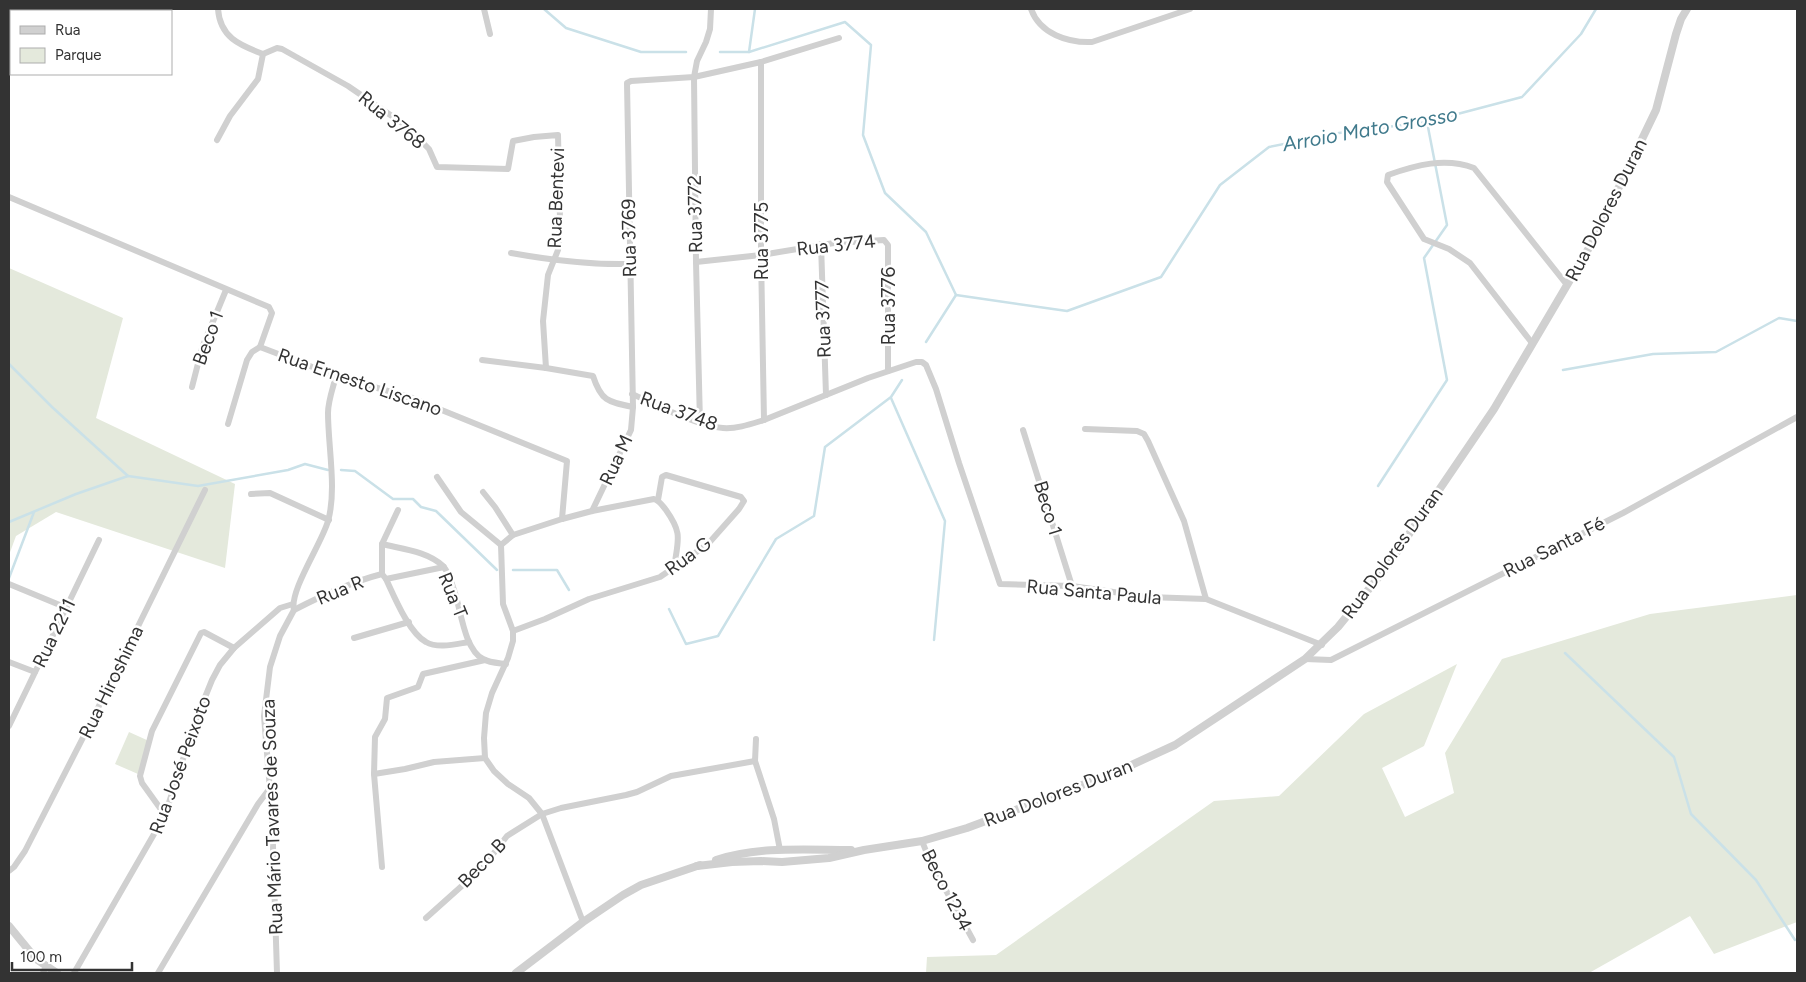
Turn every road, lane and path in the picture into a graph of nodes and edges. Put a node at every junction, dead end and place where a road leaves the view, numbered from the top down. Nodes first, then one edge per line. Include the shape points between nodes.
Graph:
1 (218, 9) edge
2 (484, 9) edge
3 (711, 9) edge
4 (1031, 9) edge
5 (1190, 9) edge
6 (1687, 9) edge
7 (490, 34) dead end
8 (839, 38) dead end
9 (263, 54) junction
10 (761, 62) junction
11 (694, 77) junction
12 (558, 135) joint
13 (217, 140) dead end
14 (9, 197) edge
15 (887, 242) joint
16 (821, 244) junction
17 (510, 253) dead end
18 (761, 255) junction
19 (553, 260) junction
20 (696, 262) junction
21 (630, 264) junction
22 (1567, 284) junction
23 (226, 290) junction
24 (1532, 343) junction
25 (260, 347) junction
26 (482, 360) dead end
27 (546, 368) junction
28 (888, 370) junction
29 (336, 376) junction
30 (868, 378) joint
31 (192, 387) dead end
32 (632, 394) junction
33 (826, 395) junction
34 (633, 407) junction
35 (1797, 417) edge
36 (764, 420) junction
37 (700, 423) junction
38 (228, 424) dead end
39 (1085, 429) dead end
40 (1023, 430) dead end
41 (437, 477) dead end
42 (205, 490) dead end
43 (483, 492) dead end
44 (251, 494) dead end
45 (658, 500) junction
46 (398, 510) dead end
47 (592, 511) junction
48 (562, 519) junction
49 (329, 520) junction
50 (512, 535) junction
51 (99, 540) dead end
52 (382, 544) junction
53 (501, 545) junction
54 (444, 567) junction
55 (674, 568) junction
56 (384, 577) junction
57 (9, 584) edge
58 (1072, 586) junction
59 (1206, 599) junction
60 (293, 607) junction
61 (67, 608) junction
62 (409, 622) junction
63 (513, 631) junction
64 (354, 638) dead end
65 (469, 642) junction
66 (1322, 645) junction
67 (234, 648) junction
68 (485, 660) junction
69 (1305, 660) junction
70 (9, 662) edge
71 (506, 664) junction
72 (35, 672) junction
73 (9, 726) edge
74 (756, 740) dead end
75 (485, 758) junction
76 (755, 761) junction
77 (374, 774) junction
78 (270, 788) junction
79 (542, 814) junction
80 (165, 816) junction
81 (922, 841) junction
82 (780, 850) junction
83 (864, 850) junction
84 (778, 862) junction
85 (787, 862) junction
86 (697, 866) junction
87 (382, 867) dead end
88 (9, 871) edge
89 (426, 918) dead end
90 (583, 922) junction
91 (9, 926) edge
92 (973, 940) dead end
93 (45, 970) edge
94 (57, 973) edge
95 (74, 973) edge
96 (158, 973) edge
97 (277, 973) edge
98 (516, 973) edge

1 - 9 street via 224,31 232,39
2 - 7 street
3 - 11 street, Rua 3772 via 710,29
4 - 5 street via 1034,16 1063,39 1092,42
6 - 22 street, Rua Dolores Duran via 1676,34 1656,110 1593,242
8 - 10 street
9 - 12 street, Rua 3768 via 282,49 348,86 419,137 437,167 508,169 513,141
9 - 13 street via 258,78
10 - 11 street
10 - 18 street, Rua 3775
11 - 20 street, Rua 3772
11 - 21 street, Rua 3769 via 627,82
12 - 19 street, Rua Bentevi via 560,220 558,250
14 - 23 street, Rua Ernesto Liscano
15 - 16 street, Rua 3774
15 - 28 street, Rua 3776
16 - 18 street, Rua 3774
16 - 33 street, Rua 3777
17 - 19 street
18 - 20 street, Rua 3774
18 - 36 street, Rua 3775
19 - 21 street
19 - 27 street, Rua Bentevi via 548,275 543,321
20 - 37 street, Rua 3772
21 - 32 street, Rua 3769
22 - 24 street, Rua Dolores Duran
22 - 24 street via 1474,168 1442,163 1414,166 1388,175 1387,182 1424,239 1470,263
23 - 25 street, Rua Ernesto Liscano via 271,310
23 - 31 street, Beco 1 via 202,348
24 - 66 street, Rua Dolores Duran via 1494,409 1386,568
25 - 29 street, Rua Ernesto Liscano
25 - 38 street via 247,360
26 - 27 street, Rua 3748
27 - 34 street, Rua 3748 via 593,376 606,400
28 - 30 street, Rua Santa Paula
28 - 58 street, Rua Santa Paula via 916,362 926,365 1000,584
29 - 48 street, Rua Ernesto Liscano via 412,398 567,461
29 - 49 street, Rua Mário Tavares de Souza via 328,413 332,490
30 - 33 street, Rua 3748
32 - 34 street, Rua 3748
32 - 37 street, Rua 3748
33 - 36 street, Rua 3748
34 - 47 street, Rua M via 631,430
35 - 69 street, Rua Santa Fé via 1623,513 1331,660
36 - 37 street, Rua 3748 via 722,428
39 - 59 street via 1144,434 1184,521
40 - 58 street, Beco 1
41 - 53 street via 460,512
42 - 88 street, Rua Hiroshima via 29,843
43 - 50 street
44 - 49 street via 270,494
45 - 47 street via 647,499
45 - 55 street via 679,534
45 - 55 street, Rua G via 662,478 666,475 744,500 717,535
46 - 52 street
47 - 48 street
48 - 50 street
49 - 60 street, Rua Mário Tavares de Souza via 294,594
50 - 53 street
51 - 61 street, Rua 2211
52 - 54 street, Rua T via 420,553
52 - 56 street
53 - 63 street via 503,604
54 - 56 street, Rua R
54 - 65 street, Rua T via 457,597
55 - 63 street, Rua G
56 - 60 street, Rua R via 360,580
56 - 62 street
57 - 61 street
58 - 59 street, Rua Santa Paula via 1148,597
59 - 66 street, Rua Santa Paula
60 - 67 street, Rua José Peixoto via 280,608
60 - 78 street, Rua Mário Tavares de Souza via 270,667 264,716
61 - 72 street, Rua 2211
62 - 64 street
62 - 65 street via 426,642 438,645
63 - 71 street
65 - 68 street, Rua T via 474,652
66 - 69 street, Rua Dolores Duran
67 - 80 street, Rua José Peixoto via 212,680
67 - 80 street via 201,633 152,731 140,776
68 - 71 street
68 - 77 street via 423,674 418,687 387,698 385,719 375,737
69 - 81 street, Rua Dolores Duran via 1175,745 1023,808
70 - 72 street
71 - 75 street via 486,713
72 - 73 street, Rua 2211
74 - 76 street
75 - 77 street via 434,762
75 - 79 street via 494,771 529,798
76 - 79 street, Beco B via 671,776 631,794
76 - 82 street via 774,819
77 - 87 street
78 - 96 street
78 - 97 street, Rua Mário Tavares de Souza
79 - 89 street, Beco B via 507,836 483,867
79 - 90 street
80 - 95 street, Rua José Peixoto
81 - 83 street, Rua Dolores Duran
81 - 92 street, Beco 1234
82 - 83 street, Rua Dolores Duran
82 - 84 street via 776,854
82 - 85 street via 787,854
82 - 86 street, Rua Dolores Duran via 739,854
83 - 85 street, Rua Dolores Duran via 829,858
84 - 85 street, Rua Dolores Duran
84 - 86 street, Rua Dolores Duran
86 - 90 street, Rua Dolores Duran via 642,885
90 - 98 street, Rua Dolores Duran
91 - 93 street
93 - 94 street

